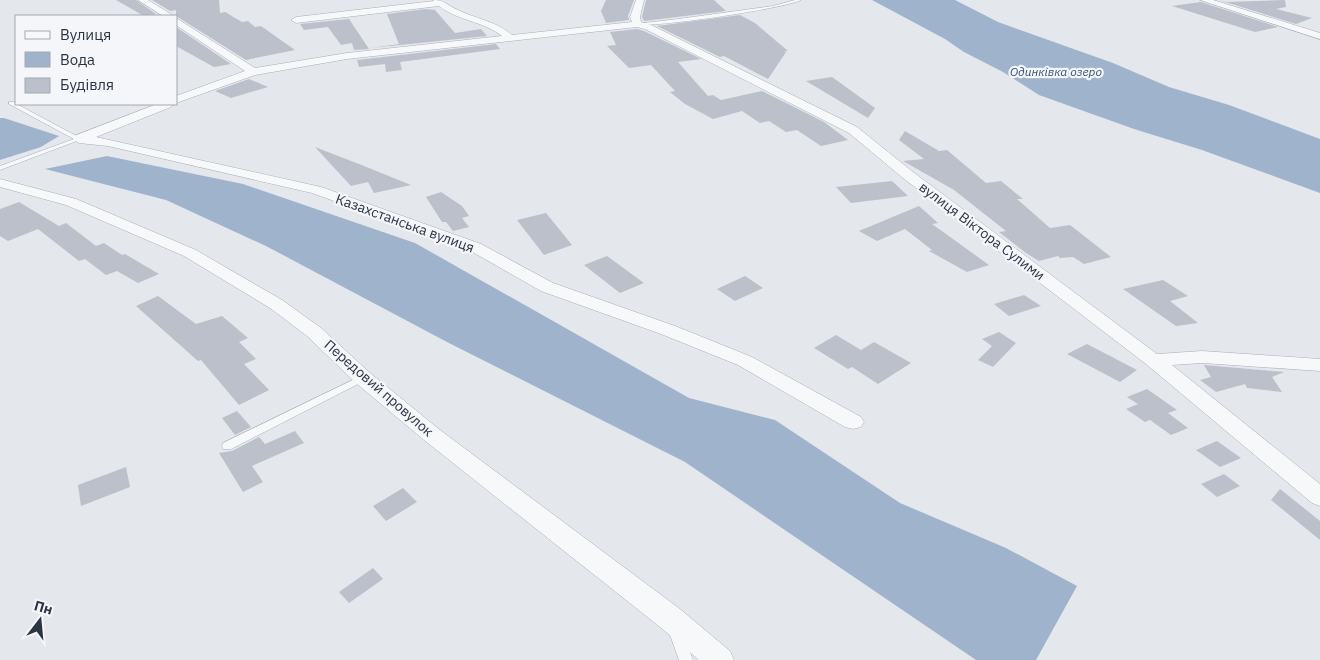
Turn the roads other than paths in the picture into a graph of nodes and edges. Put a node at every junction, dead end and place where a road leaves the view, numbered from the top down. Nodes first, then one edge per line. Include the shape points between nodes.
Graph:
1 (142, 0) edge
2 (640, 0) edge
3 (799, 0) edge
4 (1204, 0) edge
5 (440, 2) edge
6 (167, 15) edge
7 (296, 20) dead end
8 (178, 22) edge
9 (637, 24) junction
10 (1320, 36) edge
11 (509, 37) junction
12 (253, 72) junction
13 (178, 99) edge
14 (11, 103) dead end
15 (164, 105) edge
16 (79, 139) junction
17 (0, 168) edge
18 (0, 183) edge
19 (1154, 360) junction
20 (1320, 365) edge
21 (363, 378) junction
22 (852, 422) dead end
23 (227, 446) dead end
24 (1320, 497) edge
25 (670, 618) junction
26 (686, 660) edge
27 (720, 660) edge

1 - 6 street
2 - 9 street via 635,18
3 - 9 lane via 702,17
4 - 10 street
5 - 7 street
5 - 11 street via 455,12 502,30
8 - 12 street
9 - 11 street
9 - 19 street, вулиця Віктора Сулими via 853,130
11 - 12 street via 347,56
12 - 13 street
14 - 16 lane
15 - 16 street
16 - 17 lane
16 - 22 street, Казахстанська вулиця via 108,142 316,190 475,247 547,288 668,330 744,361
18 - 21 street, Передовий провулок via 71,202 190,253 276,304 314,332
19 - 20 street via 1202,357
19 - 24 street, вулиця Віктора Сулими
21 - 23 lane
21 - 25 street, Передовий провулок
25 - 26 lane
25 - 27 street, Передовий провулок

